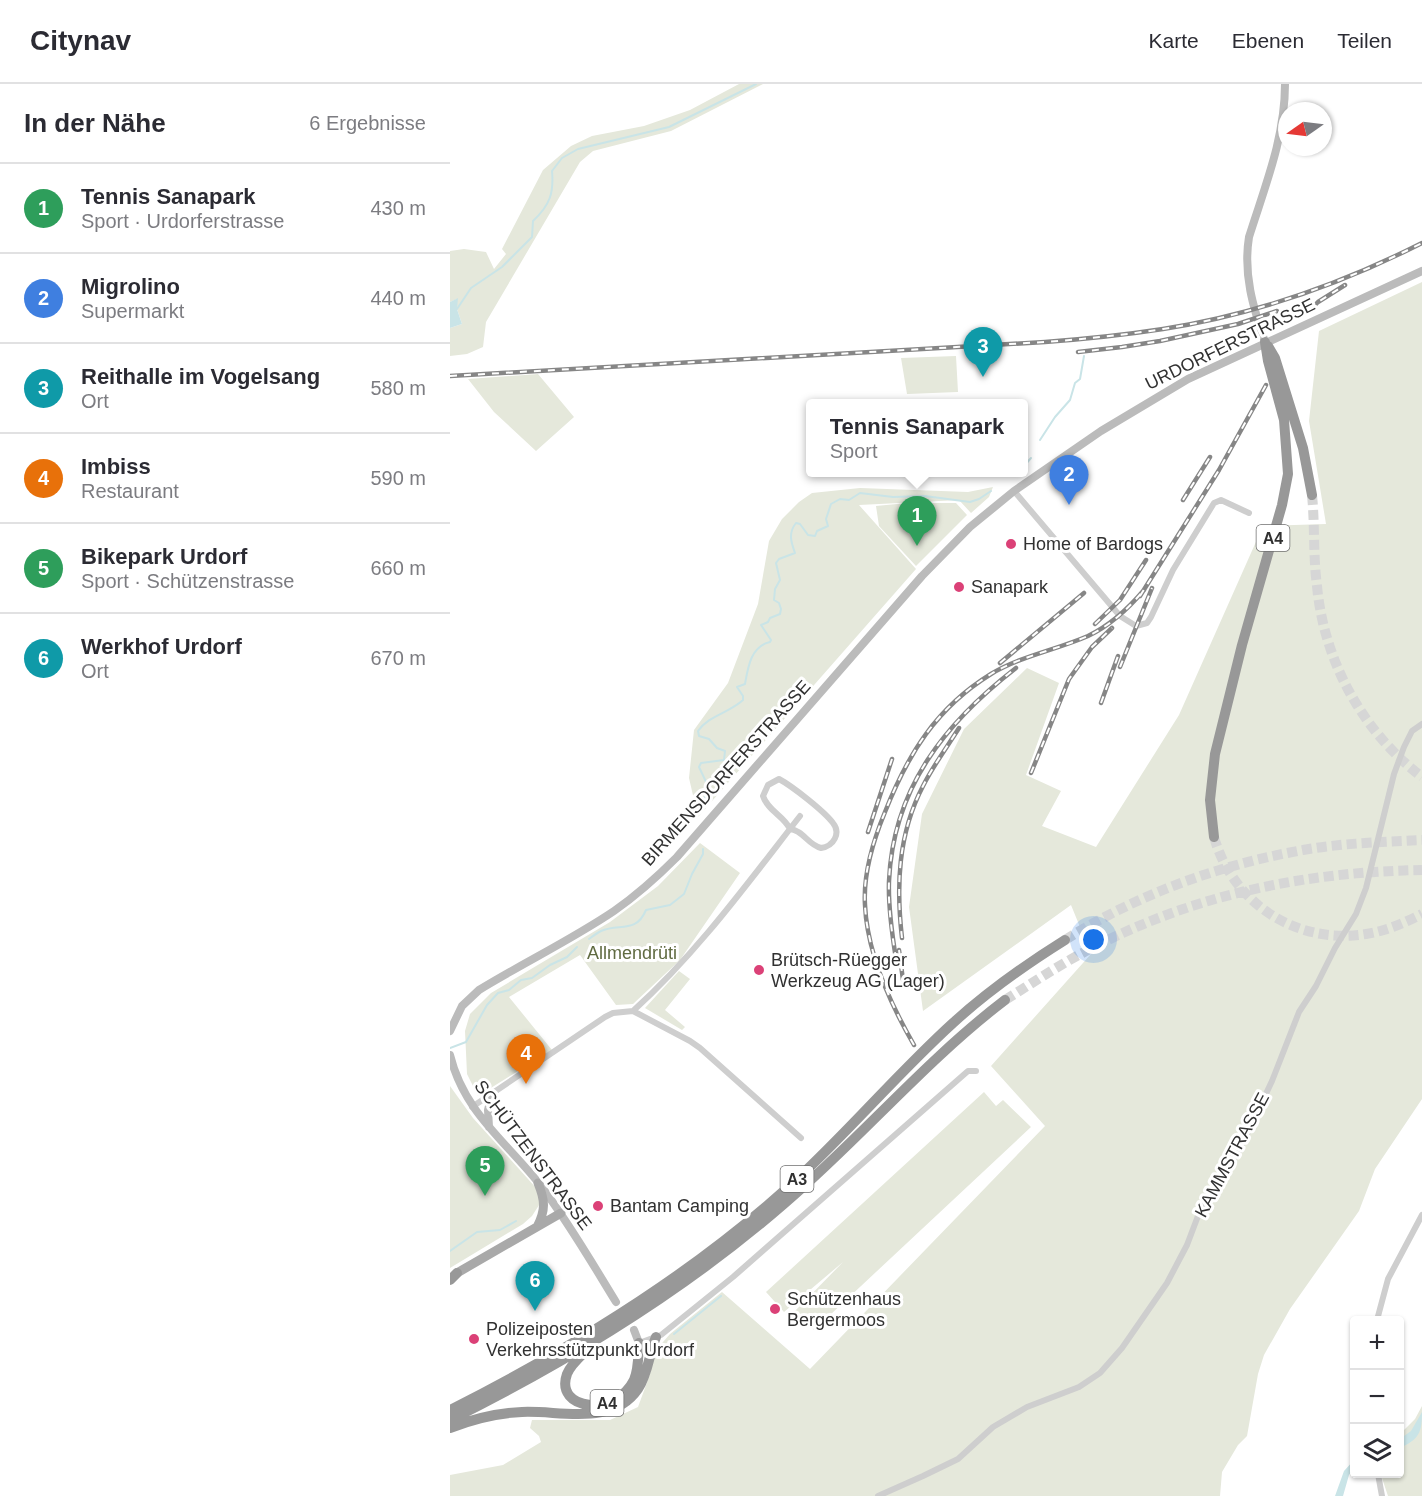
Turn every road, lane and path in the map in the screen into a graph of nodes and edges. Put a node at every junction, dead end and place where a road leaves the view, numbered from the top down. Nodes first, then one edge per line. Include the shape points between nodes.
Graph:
1 (1285, 84) edge
2 (1422, 271) edge
3 (1265, 342) junction
4 (1014, 491) junction
5 (1312, 495) tunnel mouth
6 (1249, 513) dead end
7 (922, 576) joint
8 (1422, 724) edge
9 (800, 816) dead end
10 (790, 829) junction
11 (1214, 837) tunnel mouth
12 (1065, 940) tunnel mouth
13 (1005, 1000) tunnel mouth
14 (633, 1011) junction
15 (450, 1030) edge
16 (450, 1055) edge
17 (976, 1071) dead end
18 (492, 1094) junction
19 (472, 1107) junction
20 (489, 1128) junction
21 (801, 1138) dead end
22 (538, 1183) junction
23 (561, 1213) junction
24 (1422, 1215) edge
25 (535, 1229) junction
26 (452, 1276) edge
27 (616, 1302) dead end
28 (1378, 1316) edge
29 (634, 1330) dead end
30 (604, 1334) junction
31 (656, 1337) junction
32 (639, 1343) junction
33 (518, 1375) junction
34 (644, 1377) junction
35 (450, 1402) edge
36 (450, 1410) edge
37 (450, 1420) edge
38 (450, 1428) edge
39 (1379, 1478) edge
40 (878, 1496) edge
41 (1382, 1496) edge

1 - 3 main road via 1279,141 1249,237 1246,262 1249,290
2 - 3 main road, URDORFERSTRASSE
3 - 4 main road, URDORFERSTRASSE via 1152,399
3 - 5 highway via 1275,358 1303,448
3 - 11 highway, A4 via 1284,420 1288,474 1215,754 1210,790
4 - 6 street via 1123,619 1136,626 1147,623 1173,570 1216,501
4 - 7 main road, URDORFERSTRASSE via 970,527
7 - 15 main road, BIRMENSDORFERSTRASSE via 669,866 601,919 479,990 462,1006
8 - 40 street, KAMMSTRASSE via 1412,731 1400,756 1356,914 1299,1012 1239,1151 1201,1208 1188,1245 1167,1283 1122,1348 1100,1373 1079,1387 1027,1407 993,1427 958,1459
9 - 10 street
10 - 10 street via 763,796 768,785 779,779 832,822 836,830 834,840 826,847 816,847 797,830
10 - 14 street via 709,932
12 - 33 highway, A3 via 1002,982 952,1024 797,1179 739,1229 637,1302
13 - 30 highway, A3 via 935,1058 830,1162 759,1225
14 - 18 street via 605,1017
14 - 21 street via 700,1048
16 - 19 main road, SCHÜTZENSTRASSE via 454,1074
17 - 31 street via 968,1071 733,1277
18 - 19 street
18 - 20 main road
19 - 20 main road, SCHÜTZENSTRASSE
20 - 22 main road, SCHÜTZENSTRASSE
22 - 23 main road, SCHÜTZENSTRASSE
22 - 25 main road via 545,1204
23 - 25 main road
23 - 27 main road, SCHÜTZENSTRASSE
24 - 28 street via 1388,1279
25 - 26 main road
29 - 32 main road
30 - 32 highway, A4 via 574,1364 566,1378 571,1396 591,1406 608,1403 630,1387 638,1370
30 - 37 highway, A3
31 - 32 street
31 - 34 highway, A4
32 - 34 highway, A4 via 645,1354
33 - 35 highway
33 - 36 highway, A3
34 - 38 highway, A4 via 629,1399 607,1411 509,1413
39 - 41 street

